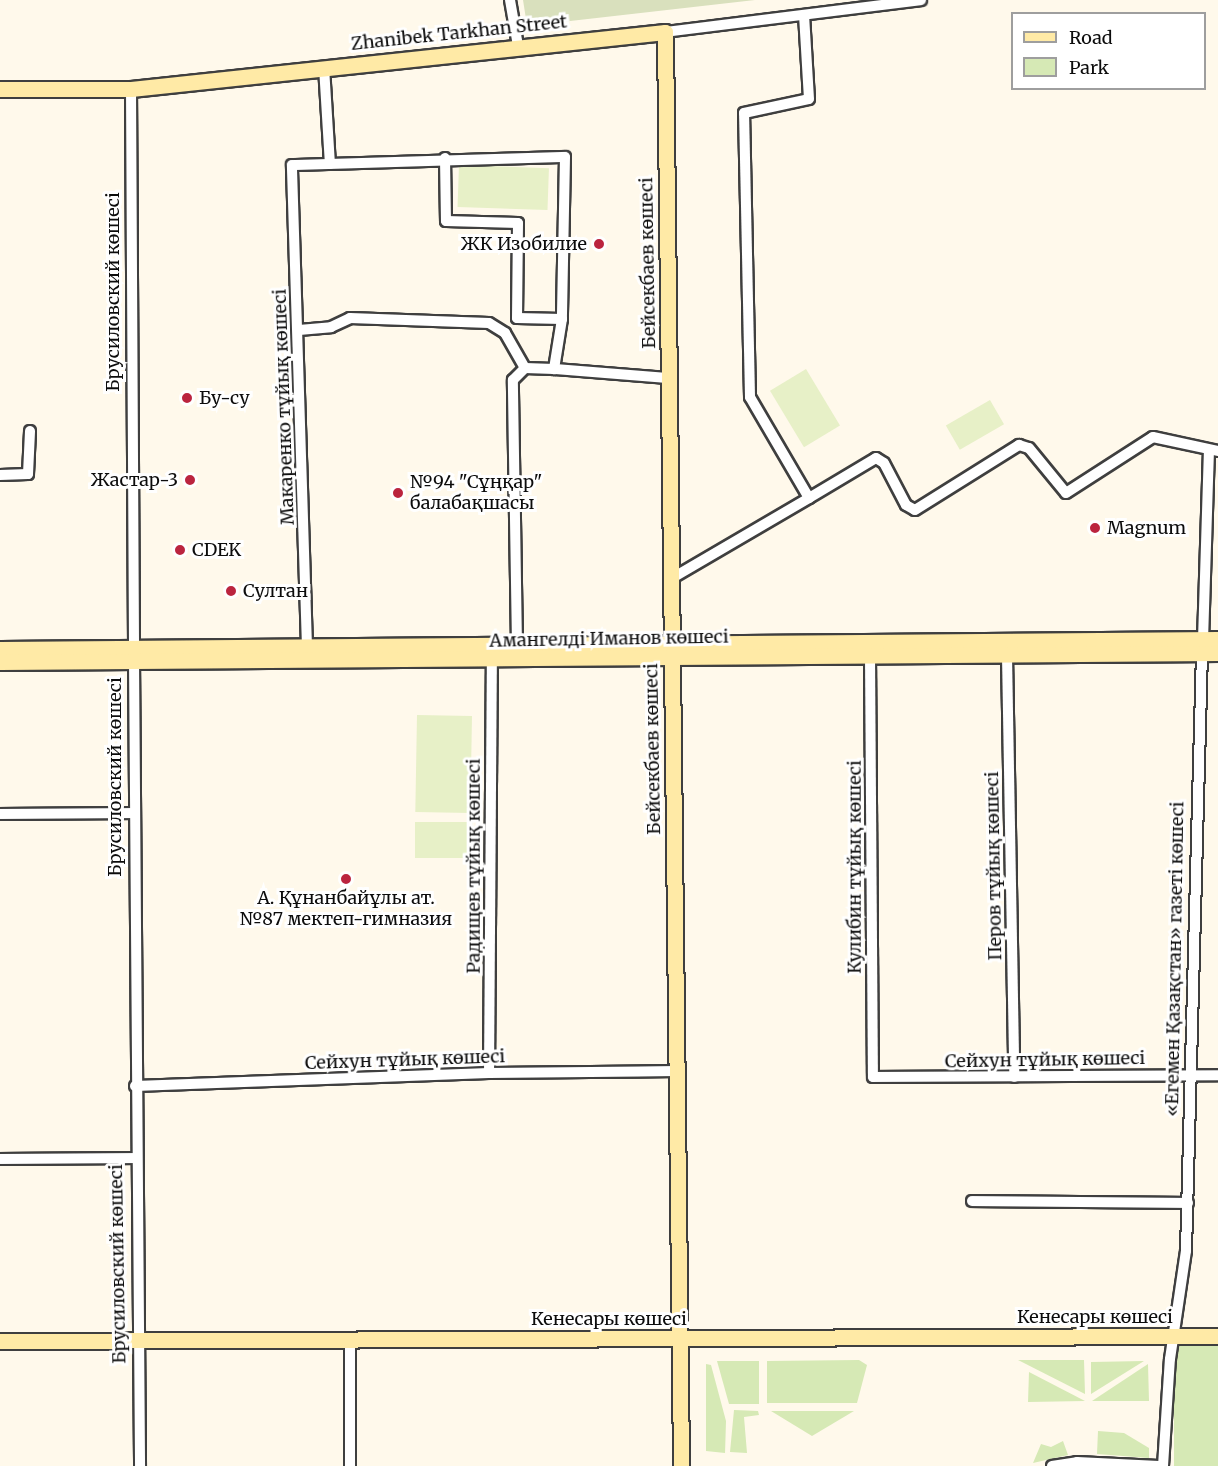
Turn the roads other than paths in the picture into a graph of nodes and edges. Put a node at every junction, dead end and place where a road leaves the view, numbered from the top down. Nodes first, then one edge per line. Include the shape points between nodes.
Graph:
1 (510, 0) edge
2 (921, 0) edge
3 (804, 15) junction
4 (664, 32) junction
5 (518, 46) junction
6 (324, 67) junction
7 (0, 89) edge
8 (131, 89) junction
9 (445, 158) junction
10 (330, 164) junction
11 (562, 319) junction
12 (299, 330) junction
13 (525, 368) junction
14 (554, 369) junction
15 (669, 378) junction
16 (30, 431) dead end
17 (1214, 451) edge
18 (0, 475) edge
19 (809, 498) junction
20 (674, 577) junction
21 (1208, 644) edge
22 (517, 646) junction
23 (307, 647) junction
24 (0, 649) edge
25 (672, 651) junction
26 (1218, 652) edge
27 (134, 654) junction
28 (1007, 655) junction
29 (870, 656) junction
30 (492, 660) junction
31 (0, 662) edge
32 (134, 813) junction
33 (0, 814) edge
34 (677, 1071) junction
35 (489, 1073) junction
36 (1193, 1075) junction
37 (1218, 1075) edge
38 (873, 1077) joint
39 (1014, 1077) junction
40 (135, 1086) junction
41 (136, 1158) junction
42 (0, 1159) edge
43 (972, 1201) dead end
44 (1188, 1203) junction
45 (1173, 1336) junction
46 (1218, 1336) edge
47 (680, 1339) junction
48 (350, 1340) junction
49 (0, 1341) edge
50 (138, 1341) junction
51 (140, 1466) edge
52 (350, 1466) edge
53 (681, 1466) edge
54 (1052, 1466) edge
55 (1161, 1466) edge

1 - 5 street
2 - 3 street, Zhanibek Tarkhan Street
3 - 4 street, Zhanibek Tarkhan Street
3 - 19 street via 810,99 744,113 750,397
4 - 5 main road, Zhanibek Tarkhan Street
4 - 15 main road, Бейсекбаев көшесі
5 - 6 main road, Zhanibek Tarkhan Street
6 - 8 main road, Zhanibek Tarkhan Street
6 - 10 street
7 - 8 main road, Zhanibek Tarkhan Street
8 - 27 street, Брусиловский көшесі
9 - 10 street
9 - 11 street via 446,221 518,223 517,318
9 - 11 street via 565,158
10 - 12 street, Макаренко тұйық көшесі via 292,165
11 - 14 street
12 - 13 street via 331,327 350,318 489,323 506,333
12 - 23 street, Макаренко тұйық көшесі
13 - 14 street
13 - 22 street via 513,380
14 - 15 street
15 - 20 main road, Бейсекбаев көшесі
16 - 18 street via 28,474
17 - 19 street via 1153,437 1066,493 1029,448 1019,446 915,510 906,505 884,463 876,458
17 - 21 street, «Егемен Қазақстан» газеті көшесі
19 - 20 street
20 - 25 main road, Бейсекбаев көшесі
21 - 25 main road, Амангелді Иманов көшесі
21 - 26 main road, Амангелді Иманов көшесі
21 - 28 main road, Амангелді Иманов көшесі
21 - 36 street, «Егемен Қазақстан» газеті көшесі
22 - 23 main road, Амангелді Иманов көшесі
22 - 25 main road, Амангелді Иманов көшесі
23 - 27 main road, Амангелді Иманов көшесі
24 - 27 main road, Амангелді Иманов көшесі
25 - 29 main road, Амангелді Иманов көшесі
25 - 30 main road, Амангелді Иманов көшесі
25 - 34 main road, Бейсекбаев көшесі
27 - 30 main road, Амангелді Иманов көшесі
27 - 31 main road, Амангелді Иманов көшесі
27 - 32 street, Брусиловский көшесі
28 - 29 main road, Амангелді Иманов көшесі
28 - 39 street, Перов тұйық көшесі
29 - 38 street, Кулибин тұйық көшесі
30 - 35 street, Радищев тұйық көшесі
32 - 33 street
32 - 40 street, Брусиловский көшесі
34 - 35 street, Сейхун тұйық көшесі
34 - 47 main road, Бейсекбаев көшесі
35 - 40 street, Сейхун тұйық көшесі
36 - 37 street, Сейхун тұйық көшесі
36 - 39 street, Сейхун тұйық көшесі
36 - 44 street, «Егемен Қазақстан» газеті көшесі
38 - 39 street, Сейхун тұйық көшесі
40 - 41 street, Брусиловский көшесі
41 - 42 street
41 - 50 street, Брусиловский көшесі
43 - 44 street
44 - 45 street, «Егемен Қазақстан» газеті көшесі via 1185,1269
45 - 46 main road, Кенесары көшесі
45 - 47 main road, Кенесары көшесі
45 - 55 street, «Егемен Қазақстан» газеті көшесі
47 - 48 main road, Кенесары көшесі
47 - 53 main road, Бейсекбаев көшесі
48 - 50 main road, Кенесары көшесі
48 - 52 street
49 - 50 main road, Кенесары көшесі
50 - 51 street, Брусиловский көшесі
54 - 55 street via 1077,1462

